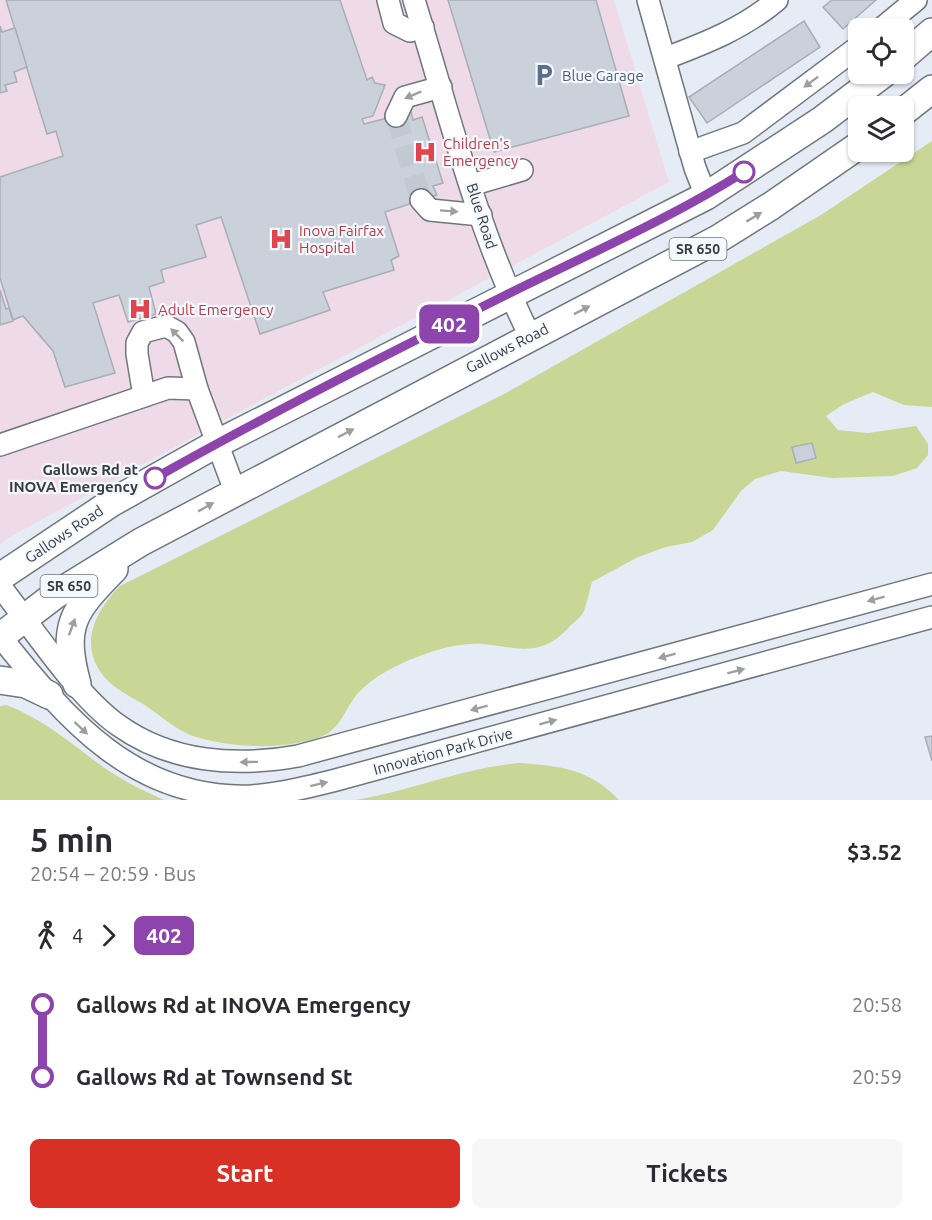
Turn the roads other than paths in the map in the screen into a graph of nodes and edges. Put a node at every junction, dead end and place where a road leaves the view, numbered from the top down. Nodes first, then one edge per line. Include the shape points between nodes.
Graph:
1 (388, 0) edge
2 (414, 0) edge
3 (648, 0) edge
4 (777, 0) edge
5 (916, 0) edge
6 (894, 18) edge
7 (423, 27) junction
8 (932, 32) edge
9 (914, 48) edge
10 (848, 54) edge
11 (666, 58) junction
12 (870, 84) edge
13 (441, 87) junction
14 (932, 89) edge
15 (914, 103) edge
16 (396, 116) dead end
17 (690, 152) junction
18 (848, 153) edge
19 (522, 170) dead end
20 (471, 185) junction
21 (706, 196) junction
22 (421, 200) dead end
23 (481, 215) junction
24 (509, 294) junction
25 (530, 336) junction
26 (197, 389) junction
27 (144, 396) junction
28 (216, 444) junction
29 (0, 445) edge
30 (235, 491) junction
31 (141, 542) junction
32 (0, 577) edge
33 (932, 584) edge
34 (0, 586) edge
35 (932, 617) edge
36 (25, 618) junction
37 (0, 636) edge
38 (0, 680) edge
39 (77, 684) junction
40 (49, 695) junction

1 - 7 street via 394,22 410,31
2 - 7 street, Blue Road
3 - 11 street
4 - 11 street via 721,37
5 - 6 street
7 - 13 street, Blue Road
8 - 9 main road
10 -> 17 street via 743,133
11 - 17 street
12 - 21 main road, Gallows Road / SR 650
13 -> 16 street via 405,97
13 - 20 street, Blue Road
14 - 15 main road
17 - 21 street
25 -> 18 main road, Gallows Road / SR 650 via 718,239
19 - 20 street
20 - 23 street, Blue Road
21 - 24 main road, Gallows Road / SR 650
22 -> 23 street via 430,210
23 - 24 street, Blue Road
24 - 25 street, Blue Road
24 - 28 main road, Gallows Road / SR 650
30 -> 25 main road, Gallows Road / SR 650
26 - 27 street via 168,388
26 -> 27 street via 184,342 166,326 156,327 143,332 137,343
26 - 28 street
27 - 29 street
28 - 30 street
28 - 32 main road, Gallows Road / SR 650 via 111,503
31 -> 30 main road, Gallows Road / SR 650
31 - 36 main road, Gallows Road / SR 650
39 -> 31 main road via 68,638 78,612
33 -> 39 street via 276,760 214,761 167,749 119,726
34 - 36 street
40 -> 35 street, Innovation Park Drive via 114,756 151,776 192,791 251,796 302,789
36 - 37 main road, Gallows Road / SR 650
36 - 39 street
37 - 40 street, Innovation Park Drive
38 - 40 main road via 26,684

